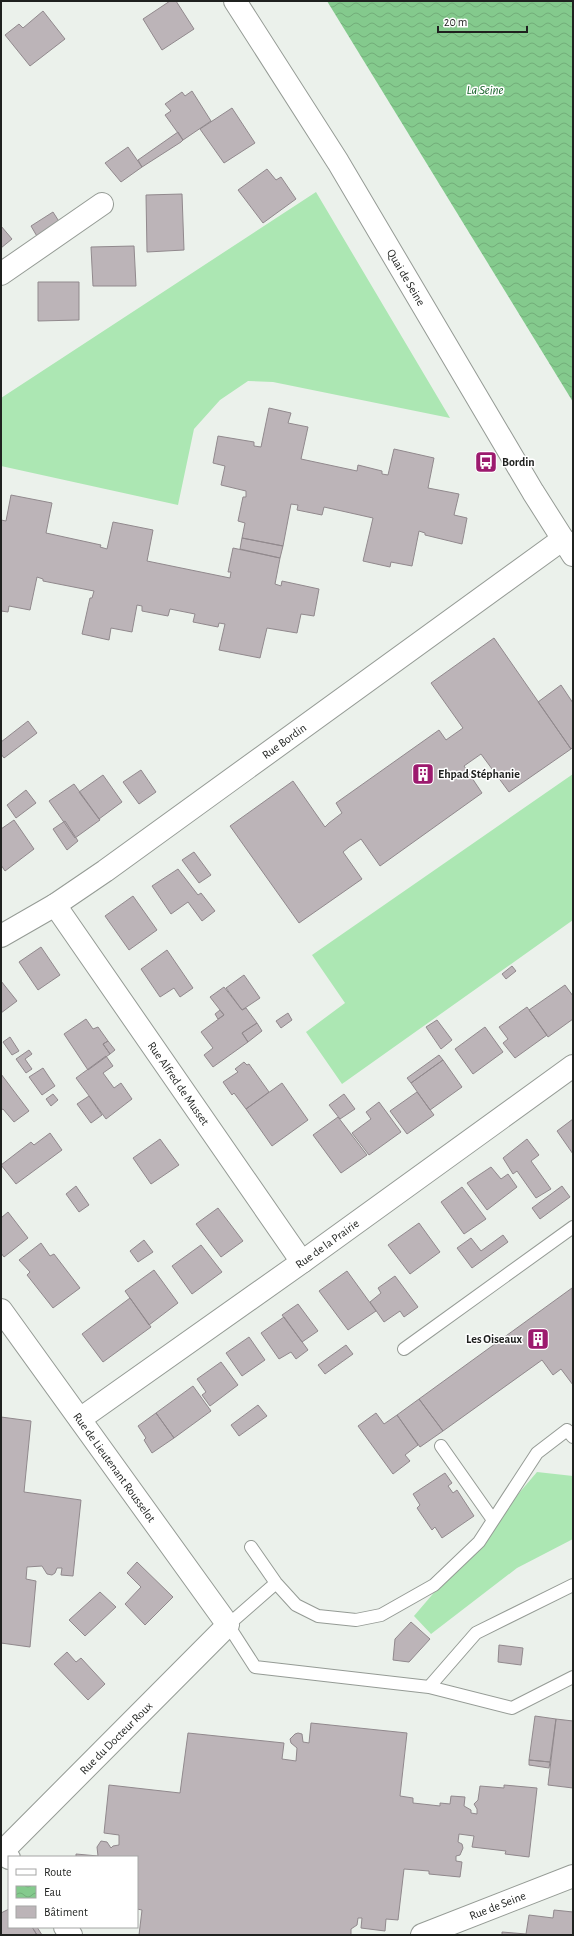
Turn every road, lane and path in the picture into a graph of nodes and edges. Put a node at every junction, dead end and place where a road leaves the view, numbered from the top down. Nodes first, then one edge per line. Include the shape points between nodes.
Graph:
1 (235, 1) edge
2 (102, 204) dead end
3 (1, 274) edge
4 (568, 547) edge
5 (55, 905) junction
6 (1, 936) edge
7 (573, 1066) edge
8 (573, 1227) edge
9 (302, 1262) junction
10 (1, 1310) edge
11 (404, 1348) dead end
12 (80, 1419) junction
13 (573, 1438) edge
14 (441, 1446) dead end
15 (493, 1520) junction
16 (251, 1547) dead end
17 (276, 1583) junction
18 (573, 1585) edge
19 (228, 1625) junction
20 (573, 1677) edge
21 (429, 1687) junction
22 (4, 1852) edge
23 (573, 1876) edge
24 (422, 1935) edge

1 - 4 street, Quai de Seine via 338,162
2 - 3 street
4 - 5 street, Rue Bordin
5 - 6 street, Rue Bordin
5 - 9 street, Rue Alfred de Musset
7 - 9 street, Rue de la Prairie
8 - 11 lane
9 - 12 street, Rue de la Prairie
10 - 12 street, Rue de Lieutenant Rousselot
12 - 19 street, Rue de Lieutenant Rousselot
13 - 15 lane via 568,1430 537,1452
14 - 15 lane
15 - 17 lane via 479,1542 434,1584 382,1615 356,1620 318,1616 296,1605
16 - 17 lane
17 - 19 lane
18 - 21 lane via 476,1634
19 - 21 lane via 255,1667
19 - 22 street, Rue du Docteur Roux
20 - 21 lane via 512,1708
23 - 24 street, Rue de Seine

